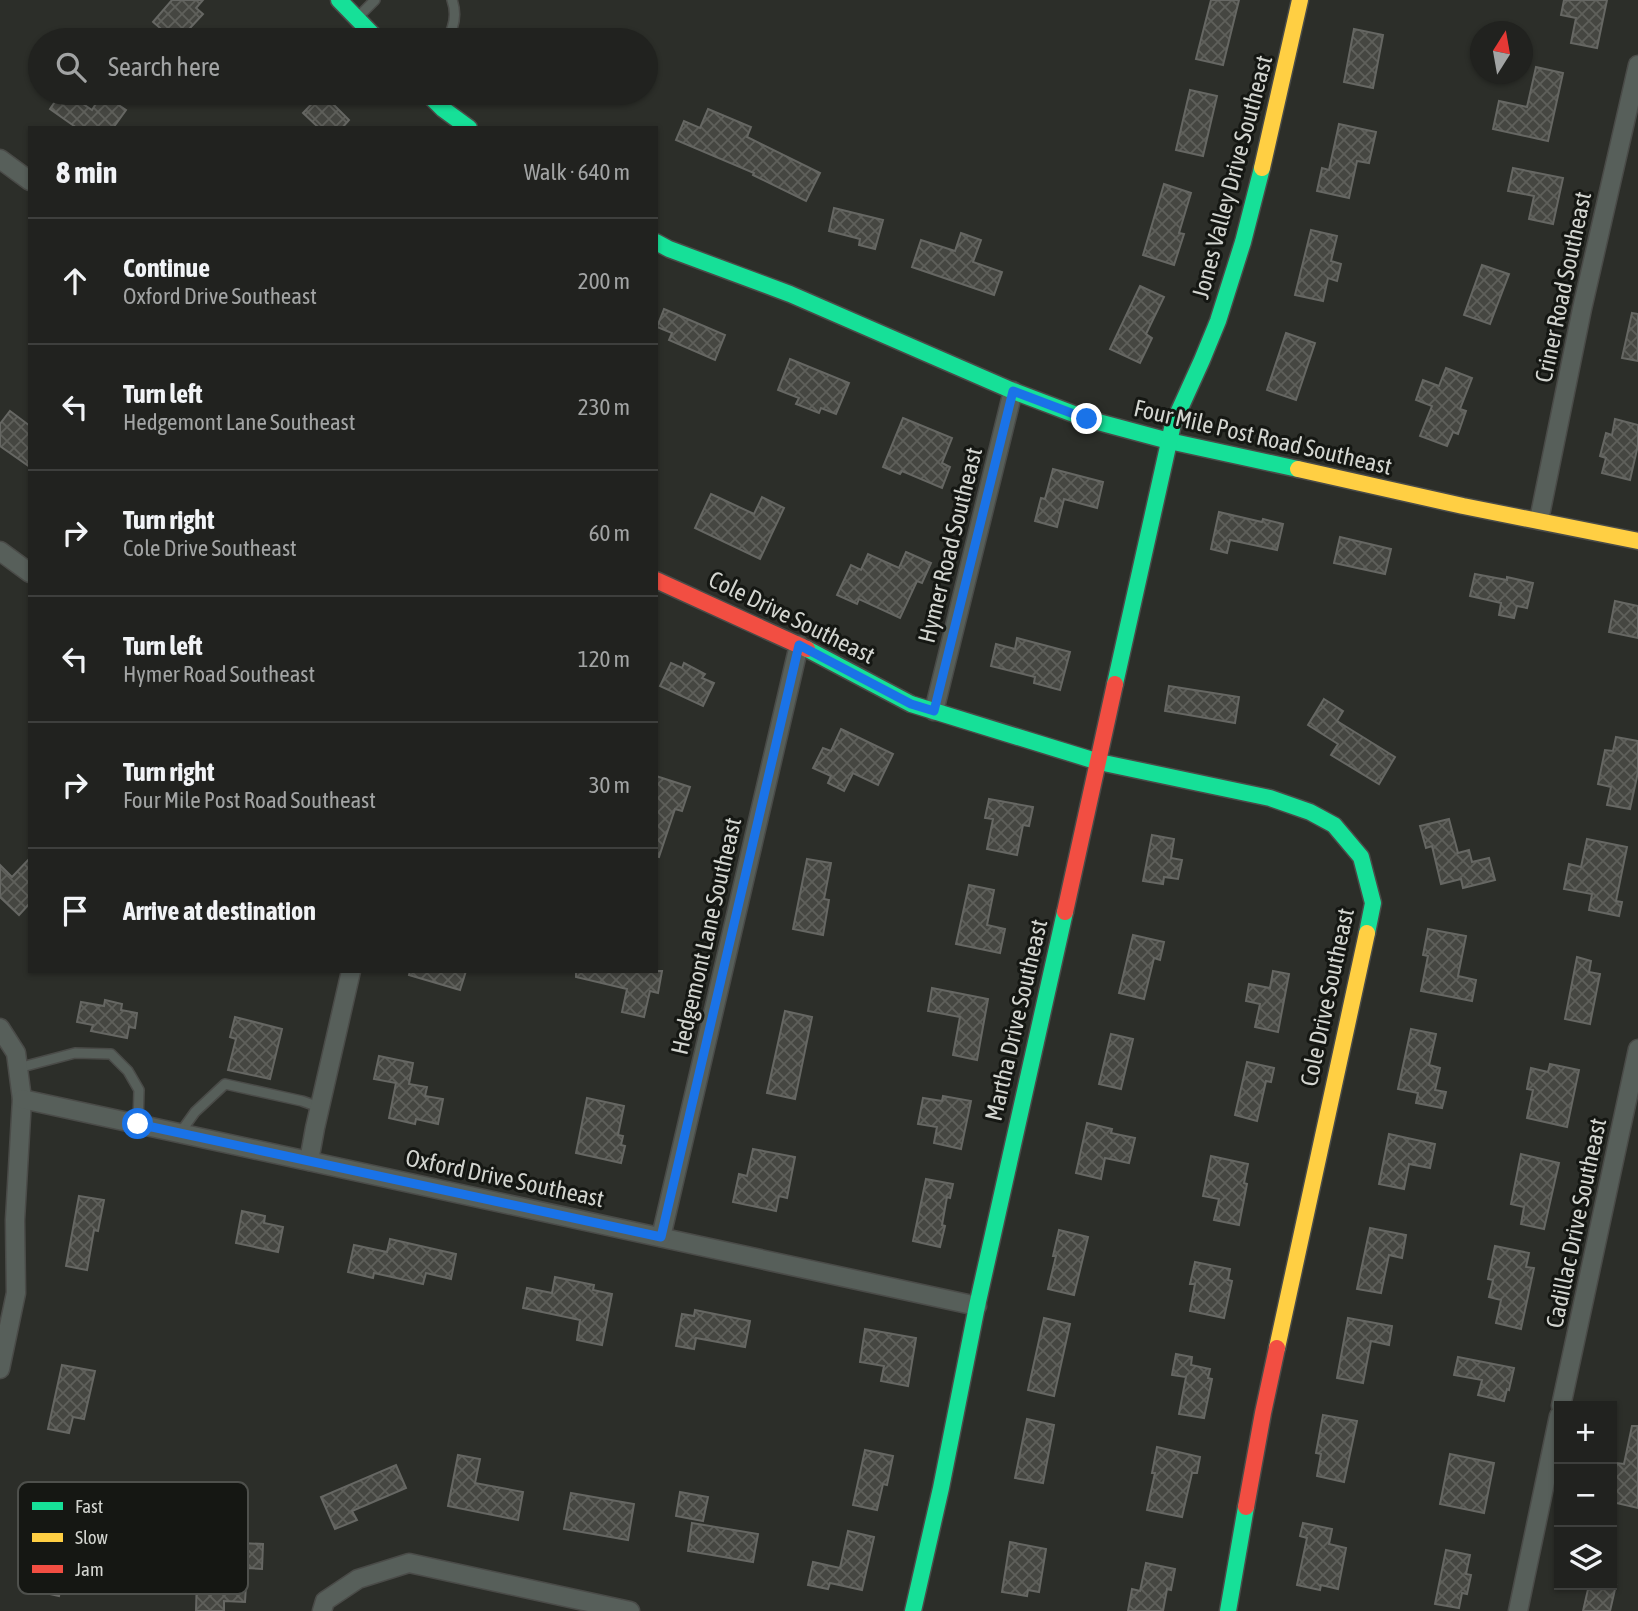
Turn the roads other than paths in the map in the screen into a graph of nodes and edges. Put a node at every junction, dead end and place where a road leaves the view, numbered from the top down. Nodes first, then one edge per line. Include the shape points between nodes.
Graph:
1 (339, 0) edge
2 (375, 0) edge
3 (452, 0) edge
4 (1300, 0) edge
5 (357, 18) junction
6 (367, 28) edge
7 (452, 28) edge
8 (1638, 65) edge
9 (439, 105) edge
10 (466, 126) edge
11 (0, 159) edge
12 (28, 180) edge
13 (658, 243) edge
14 (1013, 391) junction
15 (1169, 440) junction
16 (1539, 520) junction
17 (1638, 541) edge
18 (0, 551) edge
19 (28, 572) edge
20 (658, 581) edge
21 (799, 645) junction
22 (934, 711) junction
23 (1099, 762) junction
24 (351, 973) edge
25 (0, 1028) edge
26 (1638, 1049) edge
27 (18, 1068) junction
28 (22, 1099) junction
29 (320, 1107) junction
30 (138, 1124) junction
31 (180, 1133) junction
32 (309, 1161) junction
33 (661, 1237) junction
34 (977, 1306) junction
35 (0, 1369) edge
36 (1562, 1401) edge
37 (1554, 1440) edge
38 (322, 1611) edge
39 (631, 1611) edge
40 (913, 1611) edge
41 (1228, 1611) edge
42 (1518, 1611) edge

1 - 5 street
2 - 5 lane
3 - 7 lane
4 - 15 street, Jones Valley Drive Southeast via 1250,222 1217,324
5 - 6 street
8 - 16 street, Criner Road Southeast
9 - 10 street
11 - 12 street
13 - 14 street, Four Mile Post Road Southeast via 790,294
14 - 15 street, Four Mile Post Road Southeast via 1087,419
14 - 22 street, Hymer Road Southeast
15 - 16 street, Four Mile Post Road Southeast
15 - 23 street, Martha Drive Southeast
16 - 17 street, Four Mile Post Road Southeast
18 - 19 street
20 - 21 street, Cole Drive Southeast
21 - 22 street, Cole Drive Southeast via 911,704
21 - 33 street, Hedgemont Lane Southeast
22 - 23 street, Cole Drive Southeast
23 - 34 street, Martha Drive Southeast
23 - 41 street, Cole Drive Southeast via 1270,798 1310,812 1334,825 1361,857 1373,903 1263,1413
24 - 29 street
25 - 27 street via 16,1053
26 - 36 street, Cadillac Drive Southeast
27 - 28 street
27 - 30 lane via 75,1053 111,1054 139,1090
28 - 30 street, Oxford Drive Southeast
28 - 35 street via 16,1293
29 - 31 lane via 225,1084
29 - 32 street
30 - 31 street, Oxford Drive Southeast
31 - 32 street, Oxford Drive Southeast
32 - 33 street, Oxford Drive Southeast
33 - 34 street, Oxford Drive Southeast
34 - 40 street, Martha Drive Southeast
37 - 42 street
38 - 39 street via 324,1601 358,1579 409,1563

